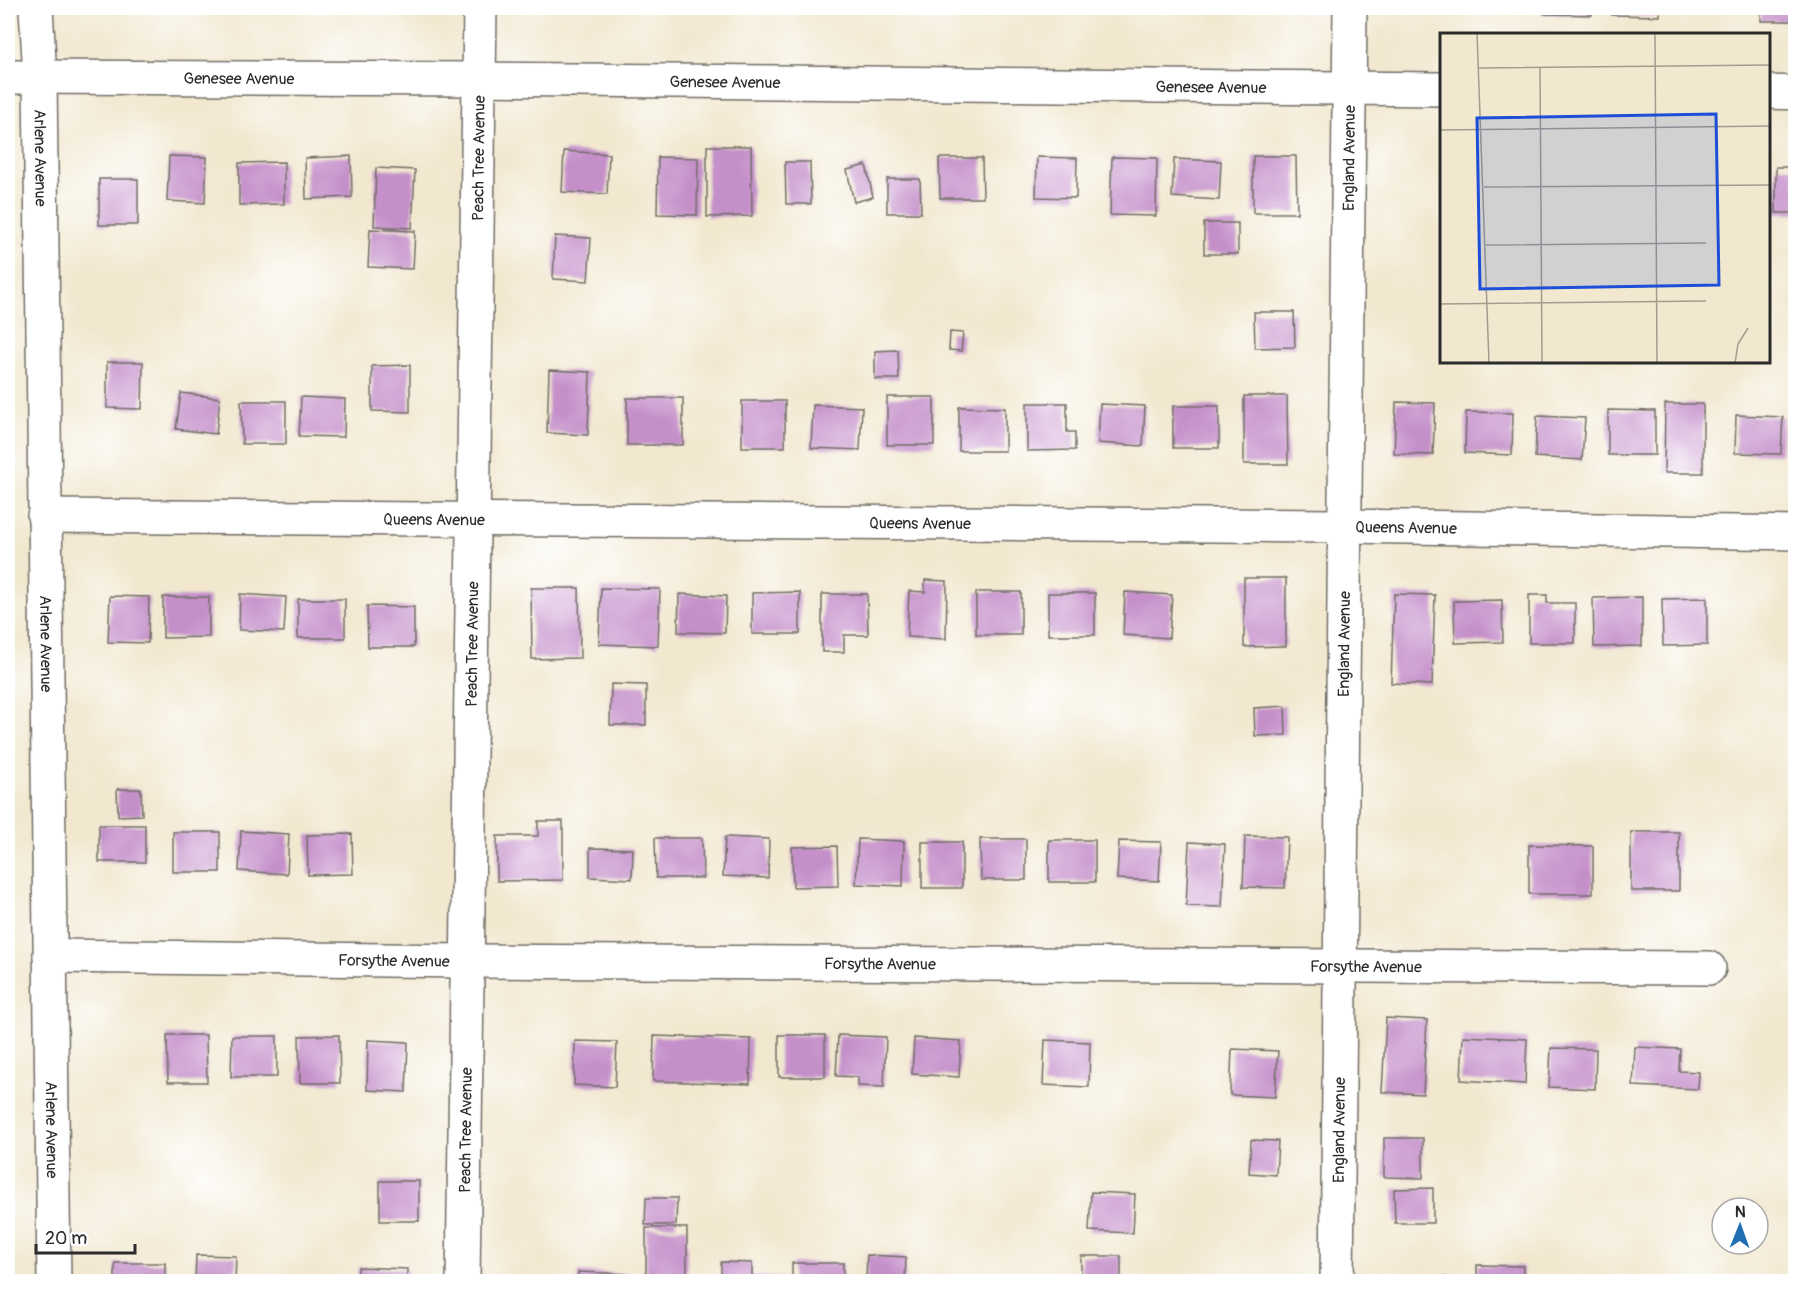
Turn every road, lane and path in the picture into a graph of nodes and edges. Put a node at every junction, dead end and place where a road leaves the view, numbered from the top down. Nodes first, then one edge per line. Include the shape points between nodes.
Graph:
1 (36, 8) edge
2 (480, 8) edge
3 (1350, 8) edge
4 (8, 77) edge
5 (40, 77) junction
6 (478, 79) junction
7 (1349, 87) junction
8 (1440, 89) edge
9 (1770, 92) edge
10 (1796, 93) edge
11 (44, 516) junction
12 (472, 520) junction
13 (1344, 526) junction
14 (1796, 533) edge
15 (50, 956) junction
16 (466, 961) junction
17 (1340, 964) junction
18 (1709, 968) dead end
19 (54, 1281) edge
20 (463, 1281) edge
21 (1337, 1281) edge

1 - 5 street, Arlene Avenue
2 - 6 street, Peach Tree Avenue
3 - 7 street, England Avenue
4 - 5 street, Genesee Avenue
5 - 6 street, Genesee Avenue
5 - 11 street, Arlene Avenue
6 - 7 street, Genesee Avenue
6 - 12 street, Peach Tree Avenue
7 - 8 street, Genesee Avenue
7 - 13 street, England Avenue
9 - 10 street
11 - 12 street, Queens Avenue
11 - 15 street, Arlene Avenue
12 - 13 street, Queens Avenue
12 - 16 street, Peach Tree Avenue
13 - 14 street, Queens Avenue
13 - 17 street, England Avenue
15 - 16 street, Forsythe Avenue
15 - 19 street, Arlene Avenue
16 - 17 street, Forsythe Avenue
16 - 20 street, Peach Tree Avenue
17 - 18 street, Forsythe Avenue
17 - 21 street, England Avenue

